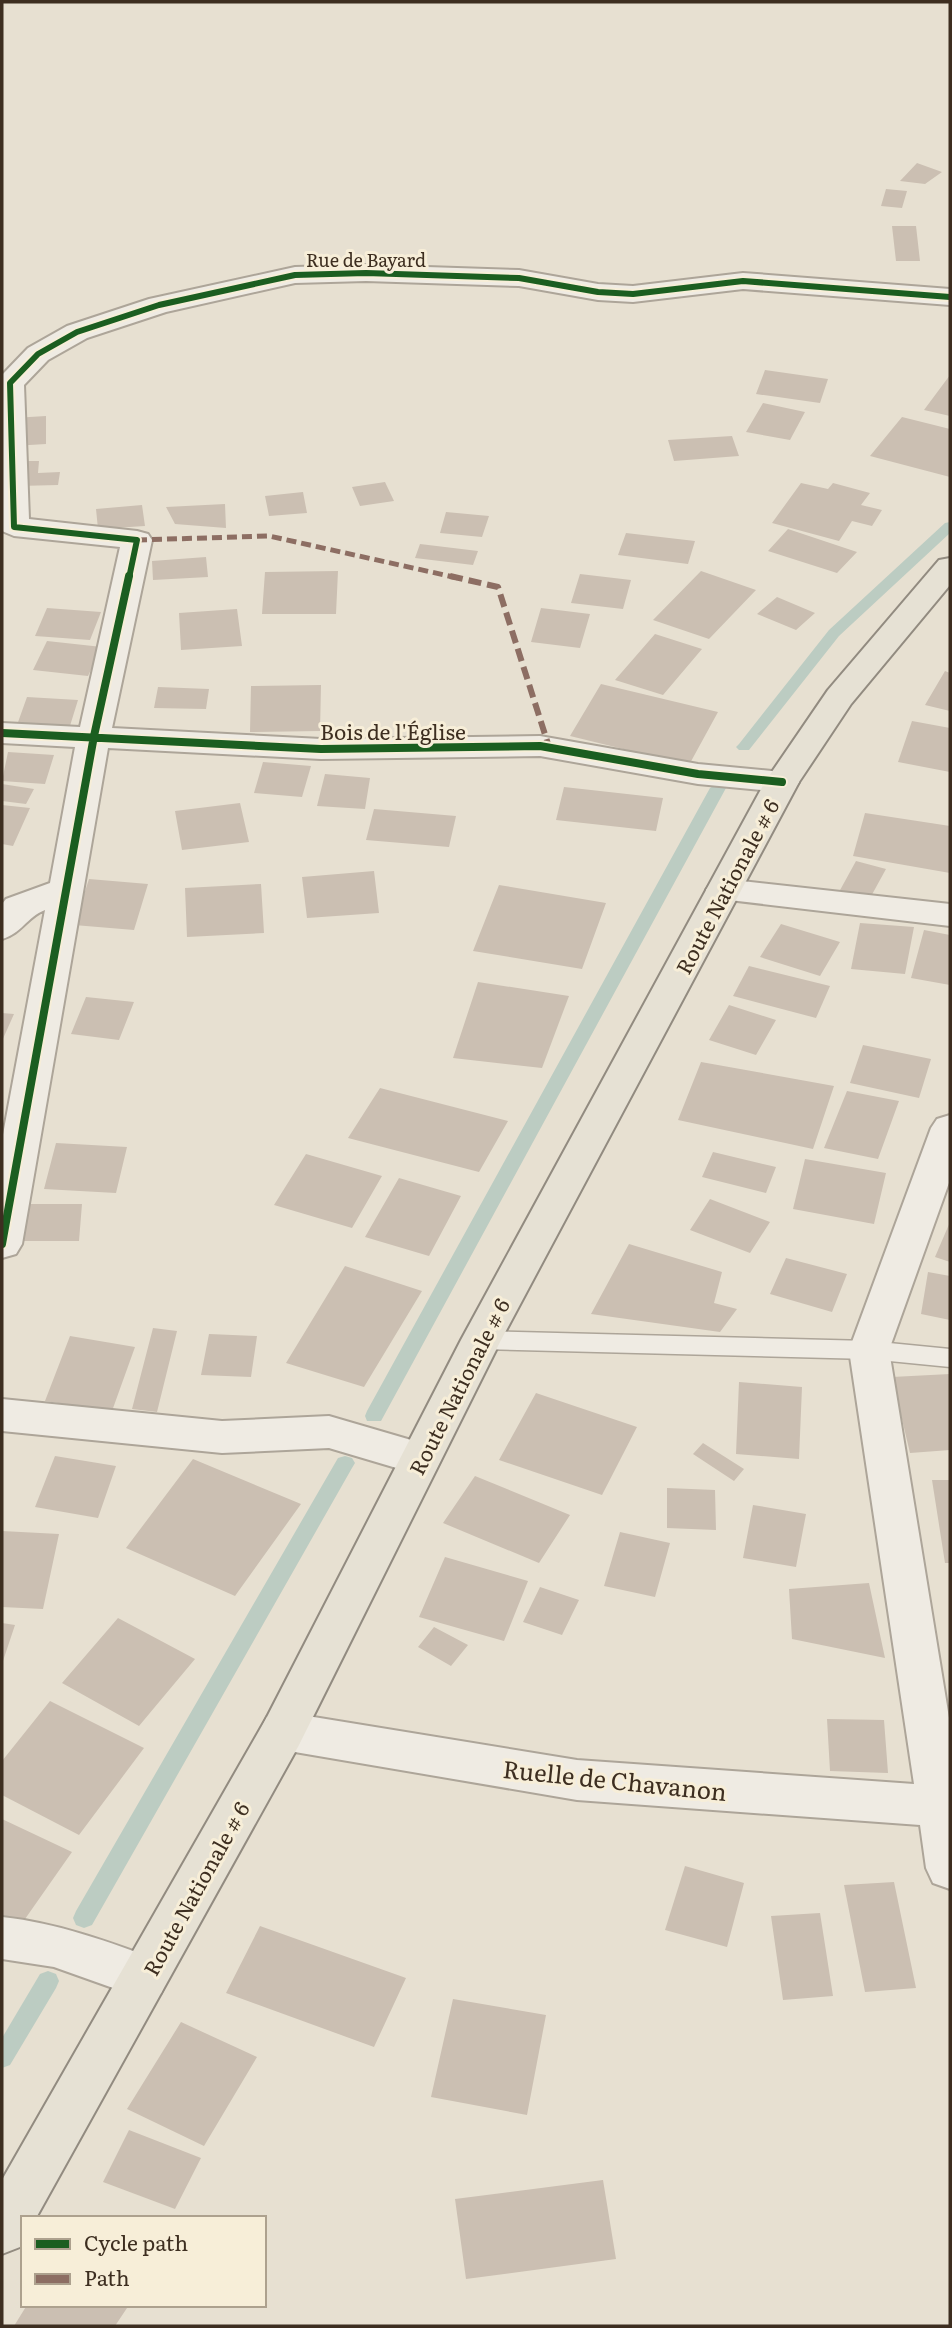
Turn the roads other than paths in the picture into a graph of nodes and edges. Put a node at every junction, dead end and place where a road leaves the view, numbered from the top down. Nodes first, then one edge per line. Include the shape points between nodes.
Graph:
1 (950, 297) edge
2 (950, 567) edge
3 (2, 733) edge
4 (93, 736) junction
5 (782, 782) junction
6 (68, 889) junction
7 (724, 890) junction
8 (950, 915) edge
9 (2, 927) edge
10 (950, 1128) edge
11 (2, 1244) edge
12 (481, 1340) junction
13 (869, 1350) junction
14 (950, 1358) edge
15 (2, 1415) edge
16 (420, 1459) junction
17 (283, 1731) junction
18 (946, 1807) edge
19 (950, 1868) edge
20 (2, 1938) edge
21 (144, 1977) junction
22 (2, 2229) edge

1 - 4 street, Rue de Bayard via 743,281 633,294 519,278 295,275 159,305 77,332 38,354 10,383 14,527 127,539
2 - 5 main road, Route Nationale # 6 via 877,646 810,735
3 - 4 street, Bois de l'Église
4 - 5 street, Bois de l'Église via 321,749 540,746 698,774
4 - 6 street
5 - 7 main road, Route Nationale # 6
6 - 9 street via 18,907
6 - 11 street
7 - 8 street
7 - 12 main road, Route Nationale # 6
10 - 13 street
12 - 13 lane
12 - 16 main road, Route Nationale # 6
13 - 14 lane
13 - 18 street
15 - 16 street via 222,1437 329,1432
16 - 17 main road, Route Nationale # 6
17 - 18 street, Ruelle de Chavanon via 577,1780
17 - 21 main road, Route Nationale # 6
18 - 19 street
20 - 21 street via 54,1945
21 - 22 main road, Route Nationale # 6

